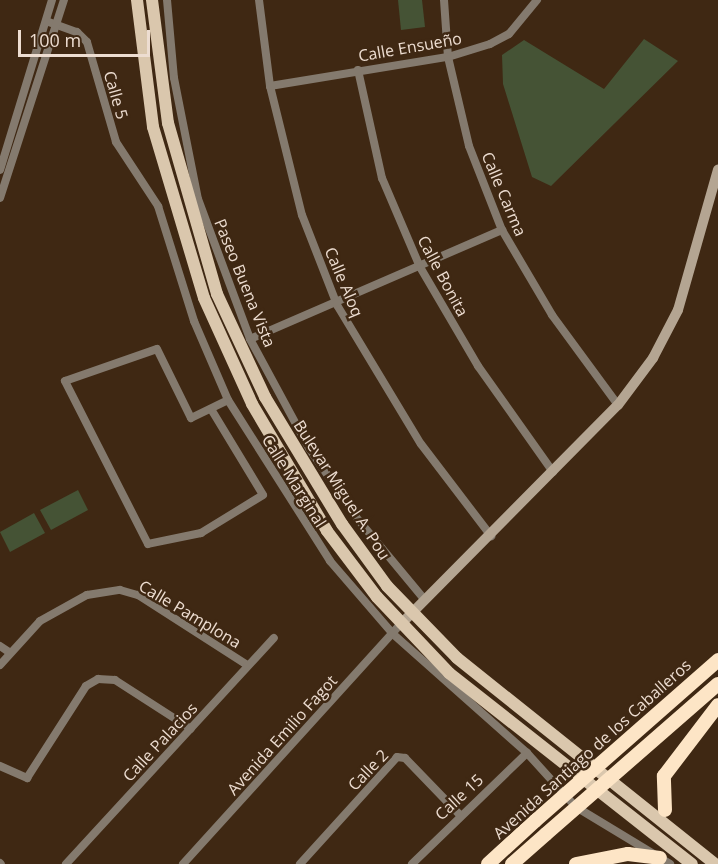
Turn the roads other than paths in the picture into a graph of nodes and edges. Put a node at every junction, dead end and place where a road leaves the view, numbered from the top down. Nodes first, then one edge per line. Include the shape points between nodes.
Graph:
1 (52, 0) edge
2 (64, 0) edge
3 (137, 0) edge
4 (152, 0) edge
5 (167, 0) edge
6 (259, 0) edge
7 (444, 0) edge
8 (537, 0) edge
9 (46, 21) junction
10 (56, 25) junction
11 (448, 57) junction
12 (358, 70) junction
13 (270, 87) junction
14 (128, 163) joint
15 (0, 170) edge
16 (718, 170) edge
17 (0, 198) edge
18 (502, 230) junction
19 (420, 267) junction
20 (337, 305) junction
21 (250, 339) junction
22 (228, 400) junction
23 (618, 405) junction
24 (211, 409) junction
25 (553, 472) junction
26 (491, 536) junction
27 (425, 600) junction
28 (412, 613) junction
29 (401, 624) junction
30 (393, 634) junction
31 (274, 638) dead end
32 (0, 646) edge
33 (9, 652) junction
34 (718, 660) edge
35 (0, 665) edge
36 (248, 665) junction
37 (718, 684) edge
38 (716, 706) edge
39 (191, 729) junction
40 (527, 753) junction
41 (0, 766) edge
42 (665, 810) dead end
43 (459, 814) junction
44 (665, 861) edge
45 (66, 864) edge
46 (183, 864) edge
47 (300, 864) edge
48 (412, 864) edge
49 (488, 864) edge
50 (512, 864) edge
51 (576, 864) edge
52 (692, 864) edge
53 (715, 864) edge

1 - 9 street
2 - 10 street
3 - 29 main road, Bulevar Miguel A. Pou via 153,127 181,231 220,339 322,523
4 - 28 main road, Bulevar Miguel A. Pou via 168,123 196,234 226,318 300,459 358,550
5 - 21 street, Paseo Buena Vista via 174,78 198,199
6 - 13 street, Calle Aloq
7 - 11 street, Calle Carma
8 - 11 street, Calle Ensueño via 509,34
9 - 10 street, Calle 5
9 - 15 street
10 - 14 street, Calle 5 via 87,42 116,142
10 - 17 street
11 - 12 street, Calle Ensueño
11 - 18 street, Calle Carma via 469,146
12 - 13 street, Calle Ensueño
12 - 19 street, Calle Bonita via 382,177
13 - 20 street, Calle Aloq via 302,215
14 - 22 street, Calle Marginal via 158,206 194,321
16 - 23 street via 674,321
18 - 19 street
18 - 23 street, Calle Carma via 552,315
19 - 20 street
19 - 25 street, Calle Bonita via 478,366
20 - 21 street
20 - 26 street, Calle Aloq via 421,444
21 - 27 street, Paseo Buena Vista via 309,448 356,517
22 - 24 street
22 - 30 street, Calle Marginal via 330,561
23 - 25 street
24 - 24 street via 190,418 157,349 65,381 148,544 201,532 263,495
25 - 26 street
26 - 27 street
27 - 28 street
28 - 29 street
28 - 53 main road, Bulevar Miguel A. Pou via 492,690
29 - 30 street, Avenida Emilio Fagot
29 - 52 main road, Bulevar Miguel A. Pou via 511,726
30 - 40 street, Calle Marginal
30 - 46 street, Avenida Emilio Fagot
31 - 36 street, Calle Palacios
32 - 33 street
33 - 35 street, Calle Pamplona
33 - 36 street, Calle Pamplona via 40,621 70,603 95,592 120,590 138,595
34 - 49 highway, Avenida Santiago de los Caballeros, bridge
36 - 39 street, Calle Palacios
37 - 50 highway, Avenida Santiago de los Caballeros, bridge
38 - 42 highway via 664,777
39 - 41 street via 115,680 98,679 86,686 27,778
39 - 45 street, Calle Palacios
40 - 43 street, Calle 15
40 - 44 street, Calle Marginal via 594,822
43 - 47 street, Calle 2 via 405,758 397,757
43 - 48 street, Calle 15
44 - 51 highway via 628,854

